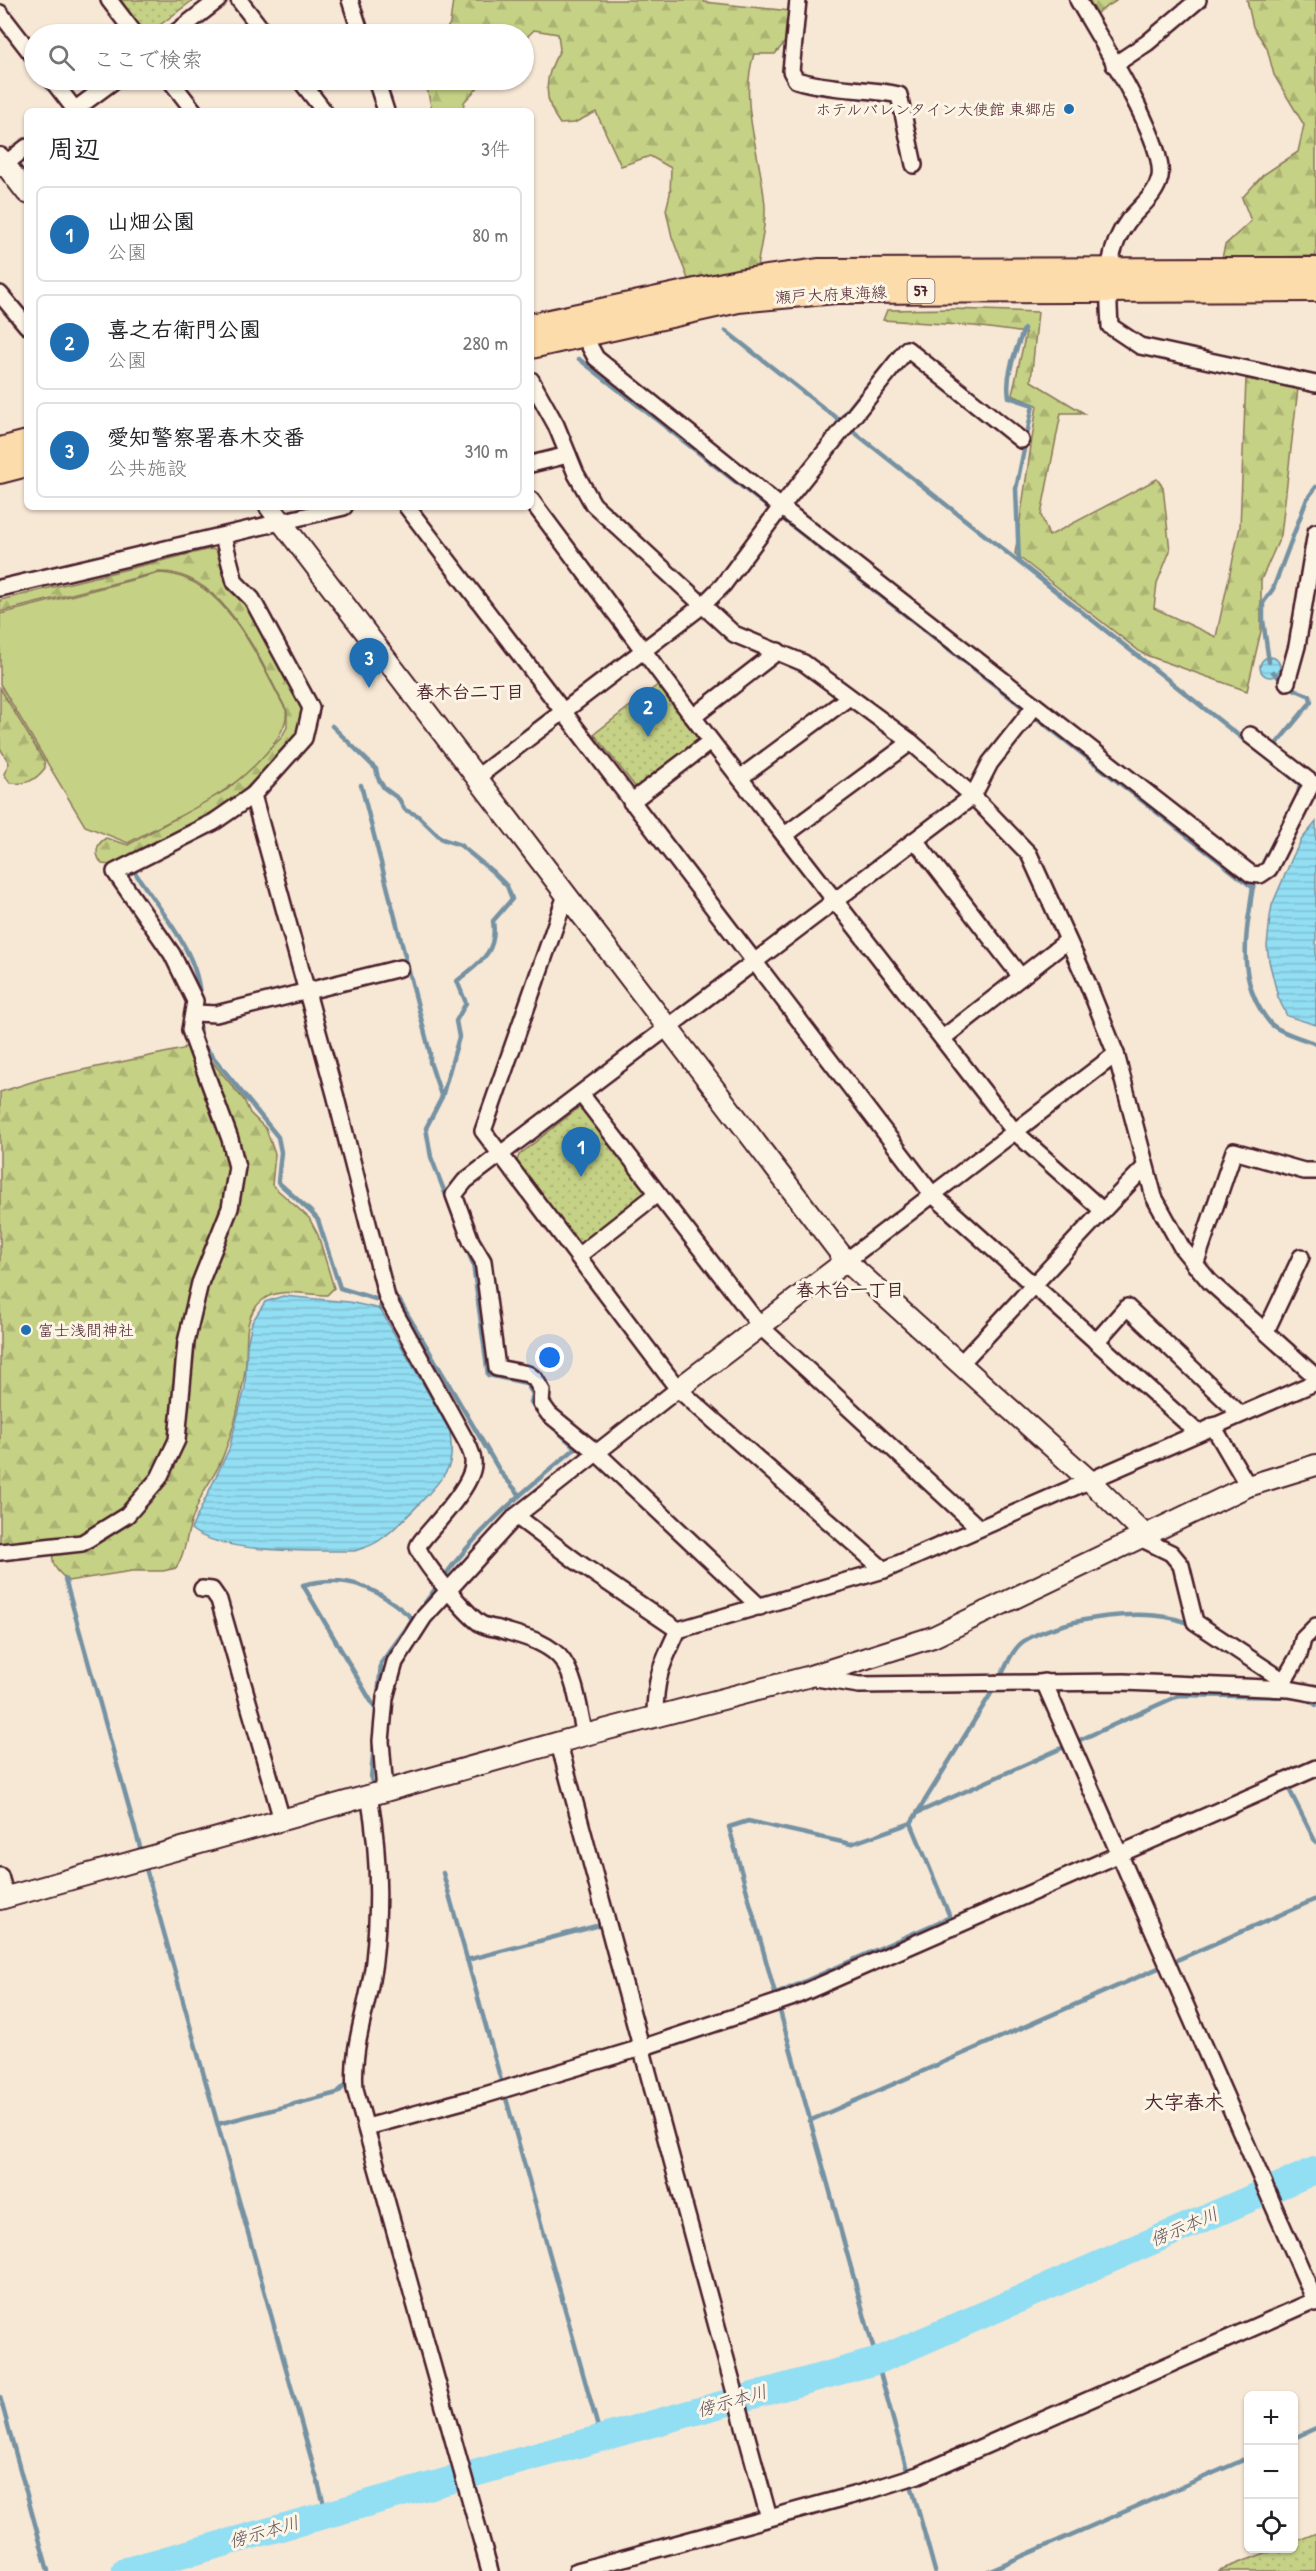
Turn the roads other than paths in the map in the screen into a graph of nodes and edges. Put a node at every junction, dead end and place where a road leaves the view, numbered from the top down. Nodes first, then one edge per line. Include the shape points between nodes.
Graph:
1 (109, 0) edge
2 (218, 0) edge
3 (239, 0) edge
4 (350, 0) edge
5 (798, 0) edge
6 (1078, 0) edge
7 (1198, 0) edge
8 (0, 13) edge
9 (127, 24) edge
10 (187, 24) edge
11 (257, 24) edge
12 (358, 24) edge
13 (24, 44) edge
14 (1114, 65) junction
15 (59, 90) edge
16 (102, 90) edge
17 (178, 90) edge
18 (308, 90) edge
19 (379, 90) edge
20 (73, 108) edge
21 (79, 108) edge
22 (192, 108) edge
23 (322, 108) edge
24 (385, 108) edge
25 (24, 149) edge
26 (2, 163) edge
27 (914, 165) dead end
28 (24, 189) edge
29 (1316, 270) edge
30 (1108, 279) junction
31 (1316, 289) edge
32 (0, 294) edge
33 (24, 322) edge
34 (534, 325) edge
35 (583, 334) junction
36 (534, 345) edge
37 (1316, 384) edge
38 (534, 385) edge
39 (1021, 440) dead end
40 (24, 444) edge
41 (0, 450) edge
42 (568, 455) junction
43 (534, 463) edge
44 (24, 465) edge
45 (0, 471) edge
46 (534, 504) edge
47 (781, 507) junction
48 (314, 510) edge
49 (409, 510) edge
50 (275, 514) edge
51 (1316, 532) edge
52 (223, 537) junction
53 (0, 588) edge
54 (703, 605) junction
55 (645, 650) junction
56 (778, 651) junction
57 (1287, 682) dead end
58 (848, 698) junction
59 (1035, 706) junction
60 (564, 713) junction
61 (693, 717) junction
62 (1250, 735) dead end
63 (711, 741) junction
64 (911, 742) junction
65 (476, 778) junction
66 (740, 778) junction
67 (253, 795) junction
68 (973, 796) junction
69 (631, 802) junction
70 (785, 835) junction
71 (915, 840) junction
72 (566, 895) junction
73 (836, 899) junction
74 (1067, 941) junction
75 (754, 960) junction
76 (400, 968) dead end
77 (1021, 977) junction
78 (306, 992) junction
79 (195, 1013) junction
80 (667, 1028) junction
81 (943, 1038) junction
82 (1116, 1053) junction
83 (581, 1094) junction
84 (1014, 1131) junction
85 (501, 1155) junction
86 (1145, 1167) junction
87 (1316, 1171) edge
88 (657, 1194) junction
89 (932, 1194) junction
90 (1102, 1210) junction
91 (578, 1256) junction
92 (1301, 1257) dead end
93 (846, 1261) junction
94 (1195, 1265) junction
95 (1035, 1286) junction
96 (761, 1327) junction
97 (1266, 1331) junction
98 (1096, 1342) junction
99 (960, 1363) junction
100 (1316, 1377) edge
101 (1316, 1382) edge
102 (678, 1389) junction
103 (1240, 1414) junction
104 (1213, 1426) junction
105 (1198, 1433) junction
106 (597, 1453) junction
107 (1316, 1465) edge
108 (1091, 1482) junction
109 (1248, 1486) junction
110 (516, 1516) junction
111 (979, 1528) junction
112 (1141, 1535) junction
113 (0, 1552) edge
114 (884, 1570) junction
115 (202, 1589) dead end
116 (450, 1591) junction
117 (760, 1607) junction
118 (1316, 1626) edge
119 (678, 1630) junction
120 (807, 1677) junction
121 (1044, 1682) junction
122 (1284, 1684) junction
123 (1316, 1694) edge
124 (655, 1716) junction
125 (585, 1735) junction
126 (559, 1744) junction
127 (1316, 1768) edge
128 (377, 1793) junction
129 (282, 1820) junction
130 (1120, 1853) junction
131 (0, 1876) edge
132 (3, 1898) edge
133 (641, 2048) junction
134 (367, 2127) junction
135 (1316, 2301) edge
136 (769, 2518) junction
137 (490, 2571) edge
138 (577, 2571) edge

1 - 9 street
2 - 10 street
3 - 11 street
4 - 12 street
5 - 27 street via 791,72 796,80 899,96
6 - 14 street
7 - 14 street
8 - 13 street
14 - 30 street via 1158,152 1160,176 1152,194 1117,237
15 - 20 street
16 - 21 street
17 - 22 street
18 - 23 street
19 - 24 street
25 - 26 street
26 - 28 street
29 - 30 main road, 瀬戸大府東海線 / 57
30 - 31 main road, 瀬戸大府東海線 / 57
30 - 34 main road, 瀬戸大府東海線 / 57 via 820,271 738,282
30 - 35 main road, 瀬戸大府東海線 / 57 via 837,291 738,300
30 - 37 street via 1110,326 1140,346
32 - 33 street
35 - 36 main road, 瀬戸大府東海線 / 57
35 - 47 street via 596,357
38 - 42 street
39 - 47 street via 907,349
40 - 41 main road
42 - 43 street
42 - 54 street via 593,504
44 - 45 main road
46 - 55 street
47 - 54 street via 723,585
47 - 59 street
48 - 50 street
49 - 60 street
50 - 52 street
50 - 65 street
51 - 57 street
52 - 53 street
52 - 67 street via 235,582 252,599 311,708 303,738
54 - 55 street
54 - 56 street via 734,634
55 - 60 street
55 - 61 street
56 - 58 street via 804,663
56 - 61 street
58 - 64 street
58 - 66 street
59 - 62 street via 1251,874 1260,875 1269,869 1312,783
59 - 68 street via 990,763
60 - 65 street
60 - 69 street
61 - 63 street
63 - 66 street
63 - 69 street
64 - 68 street
64 - 70 street
65 - 72 street
66 - 70 street
67 - 78 street
67 - 79 street via 214,822 114,872 172,954 195,1001
68 - 71 street
68 - 74 street via 1029,854
69 - 75 street
70 - 73 street
71 - 73 street
71 - 77 street
72 - 80 street
72 - 85 street via 483,1131
73 - 75 street
73 - 81 street
74 - 77 street
74 - 82 street
75 - 80 street
75 - 89 street
76 - 78 street
77 - 81 street
78 - 79 street via 216,1014
78 - 116 street via 387,1298 471,1454 473,1465 464,1491 419,1541 418,1548 435,1576
79 - 113 street via 190,1030 194,1045 237,1167 230,1208 200,1282 186,1342 177,1440 159,1478 128,1515 82,1543
80 - 83 street
80 - 93 street
81 - 84 street
82 - 84 street
82 - 86 street
83 - 85 street
83 - 88 street
84 - 89 street
84 - 90 street
85 - 91 street
85 - 106 street via 465,1181 454,1195 483,1261 497,1368 535,1379 549,1414
86 - 90 street
86 - 94 street via 1154,1197
87 - 94 street via 1234,1151
88 - 91 street
88 - 96 street
89 - 93 street
89 - 95 street
90 - 95 street
91 - 102 street
92 - 97 street
93 - 96 street
93 - 99 street
94 - 97 street
95 - 98 street
95 - 99 street
96 - 102 street
96 - 111 street
97 - 100 street
98 - 103 street via 1127,1306
98 - 105 street
99 - 108 street
101 - 103 street
102 - 106 street
102 - 114 street
103 - 104 street
104 - 105 street
104 - 109 street
105 - 108 street
106 - 110 street
106 - 117 street
107 - 109 street
108 - 111 street
108 - 112 street
109 - 112 street
110 - 116 street
110 - 119 street
111 - 114 street
112 - 120 street via 933,1637
112 - 122 street via 1171,1553 1181,1565 1195,1622
114 - 117 street
115 - 129 street via 212,1590 219,1600
116 - 125 street via 481,1624 541,1643 562,1659 571,1677
116 - 128 street via 424,1617 394,1662 385,1698
117 - 119 street
118 - 122 street via 1303,1639
119 - 124 street via 659,1669
120 - 121 street via 859,1685
120 - 124 street
121 - 122 street
121 - 130 street
122 - 123 street
124 - 125 street
125 - 126 street
126 - 128 street
126 - 133 street
127 - 130 street
128 - 129 street
128 - 134 street via 379,1878 374,1962 353,2064 355,2089
129 - 132 street
130 - 133 street via 791,1998
130 - 135 street
131 - 132 street
133 - 134 street
133 - 136 street
134 - 137 street
135 - 136 street via 918,2475
136 - 138 street

